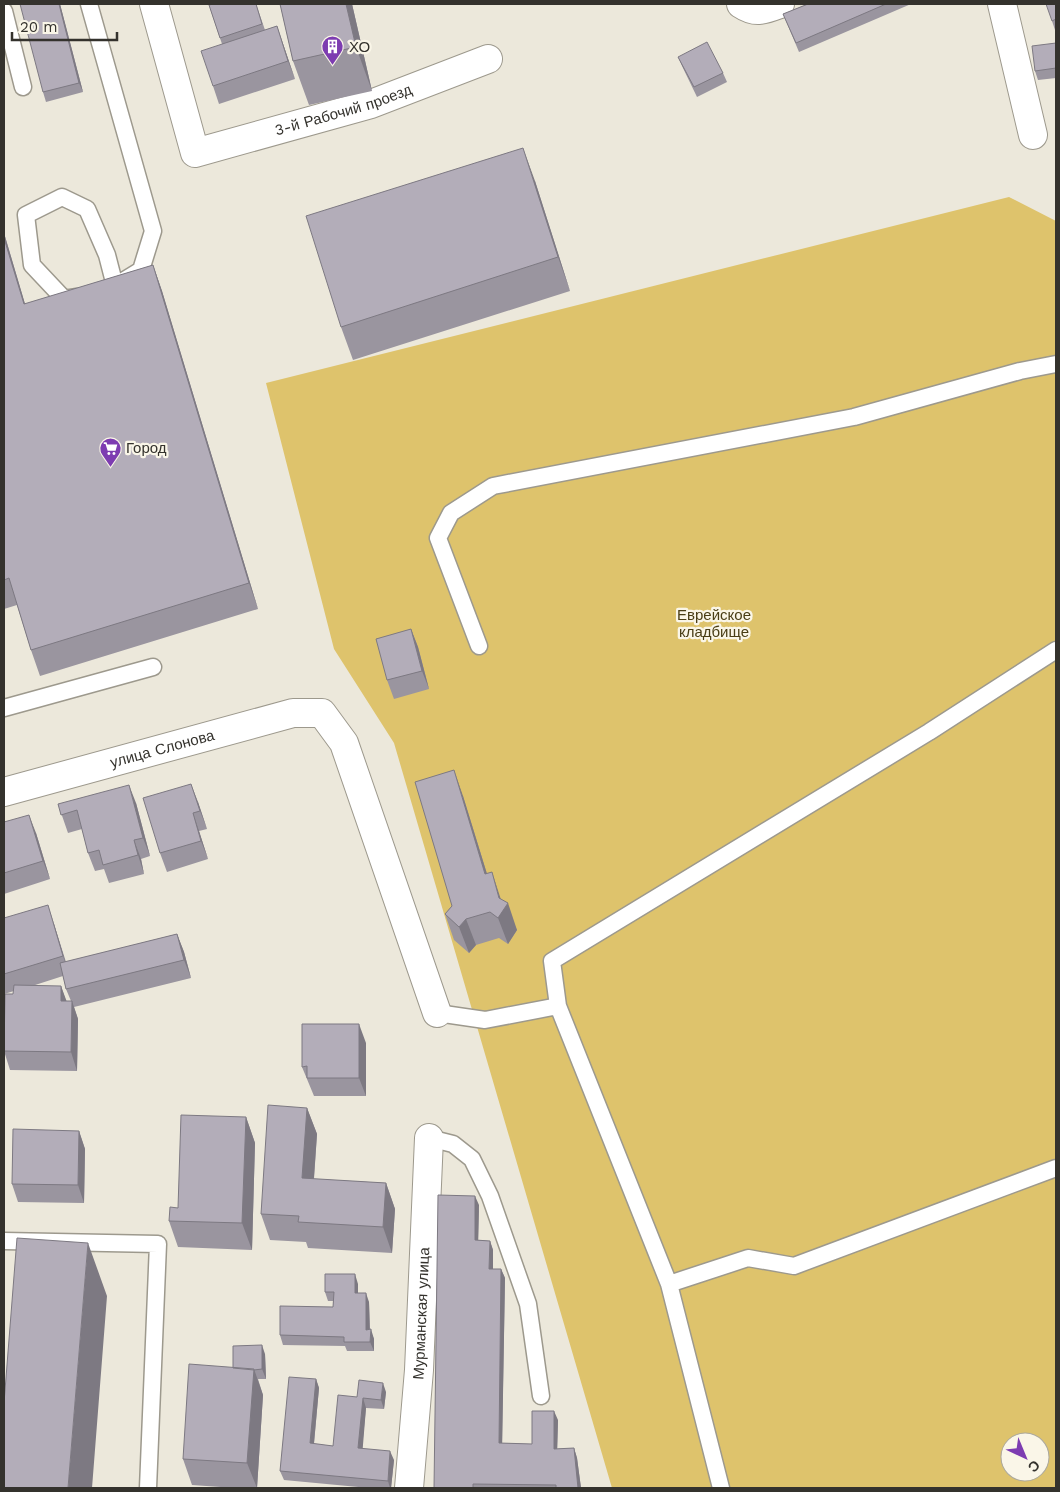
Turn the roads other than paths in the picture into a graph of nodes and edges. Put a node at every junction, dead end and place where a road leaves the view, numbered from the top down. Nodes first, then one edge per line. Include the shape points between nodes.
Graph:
1 (89, 4) edge
2 (154, 4) edge
3 (780, 4) edge
4 (1002, 4) edge
5 (746, 7) edge
6 (4, 12) edge
7 (488, 59) dead end
8 (23, 87) dead end
9 (1033, 135) dead end
10 (115, 286) junction
11 (1056, 364) edge
12 (479, 646) dead end
13 (1056, 650) edge
14 (153, 667) dead end
15 (4, 708) edge
16 (4, 792) edge
17 (558, 1006) junction
18 (437, 1013) joint
19 (429, 1138) joint
20 (1056, 1168) edge
21 (4, 1241) edge
22 (669, 1284) junction
23 (541, 1396) dead end
24 (148, 1488) edge
25 (409, 1488) edge
26 (721, 1488) edge

1 - 10 lane via 153,231 141,270
2 - 7 street, 3-й Рабочий проезд via 195,153 371,104
3 - 5 street via 764,10
4 - 9 street
6 - 8 lane
10 - 10 lane via 107,292 64,299 32,265 26,215 62,196 87,209 107,256
11 - 12 lane via 1020,371 854,418 493,486 451,514 438,538
13 - 17 lane via 929,732 552,961
14 - 15 lane
16 - 18 street, улица Слонова via 293,713 322,713 344,743
17 - 18 lane via 485,1020
17 - 22 lane
19 - 23 lane via 452,1144 472,1158 490,1196 528,1304
19 - 25 street, Мурманская улица via 419,1370
20 - 22 lane via 794,1266 748,1258
21 - 24 lane via 158,1244
22 - 26 lane

